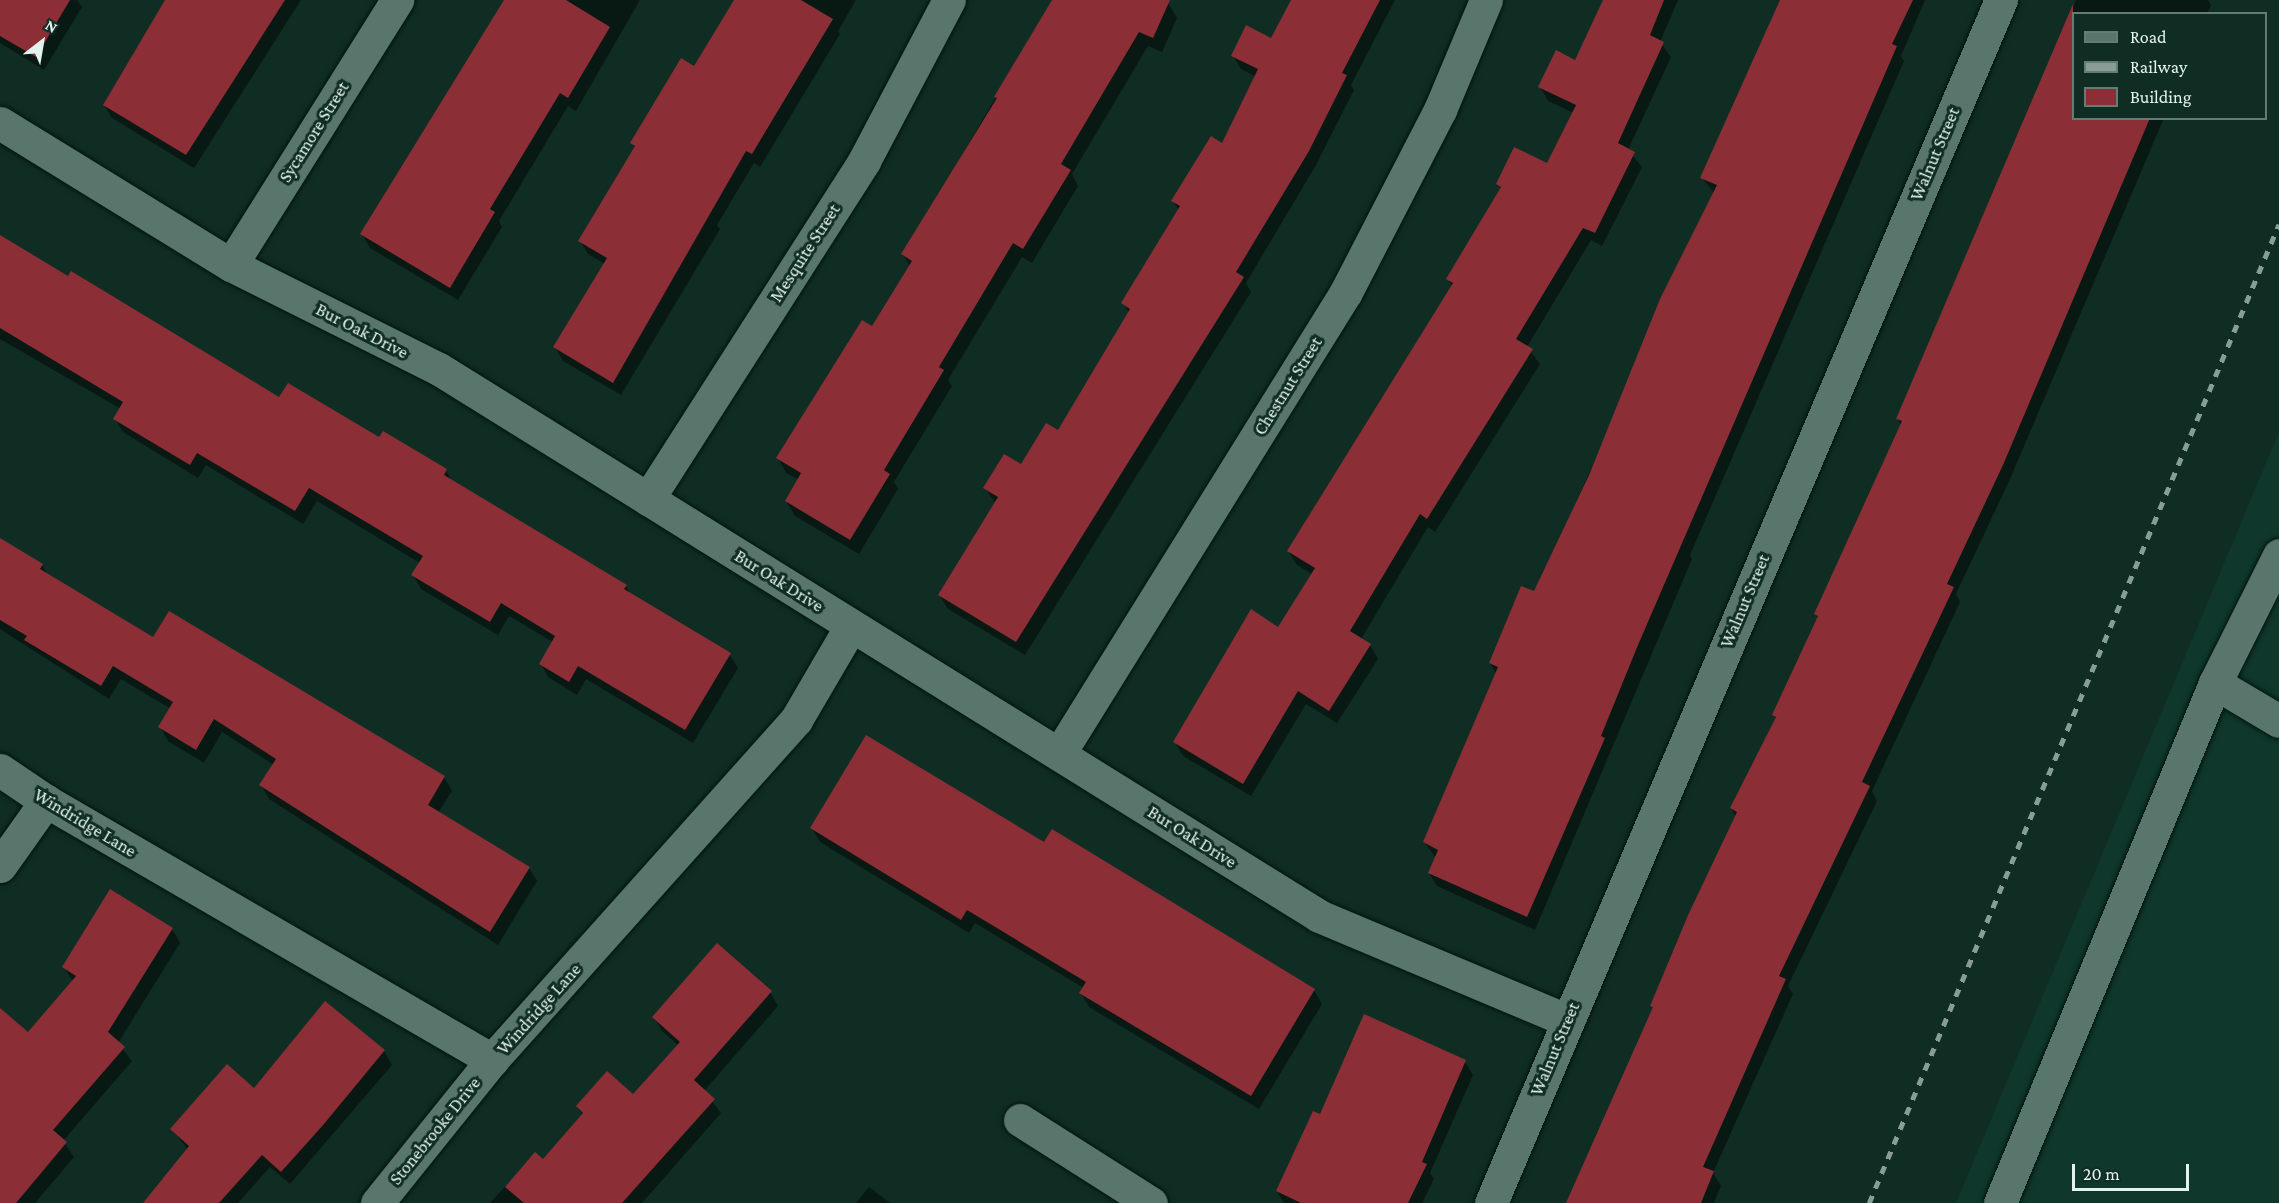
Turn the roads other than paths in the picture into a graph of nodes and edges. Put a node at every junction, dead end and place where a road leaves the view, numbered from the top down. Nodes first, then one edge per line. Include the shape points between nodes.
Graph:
1 (397, 0) edge
2 (949, 0) edge
3 (1486, 0) edge
4 (2001, 0) edge
5 (0, 123) edge
6 (231, 265) junction
7 (648, 499) junction
8 (2279, 555) edge
9 (851, 626) junction
10 (2215, 683) junction
11 (2279, 721) edge
12 (1059, 754) junction
13 (0, 770) edge
14 (46, 801) junction
15 (0, 866) edge
16 (1567, 1020) junction
17 (492, 1060) junction
18 (1020, 1120) dead end
19 (2005, 1202) edge
20 (377, 1203) edge
21 (1151, 1203) edge
22 (1491, 1203) edge

1 - 6 street, Sycamore Street
2 - 7 street, Mesquite Street via 864,161
3 - 12 street, Chestnut Street via 1440,110 1346,292
4 - 16 street, Walnut Street
5 - 6 street, Bur Oak Drive
6 - 7 street, Bur Oak Drive via 439,369
7 - 9 street, Bur Oak Drive
8 - 10 street
9 - 12 street, Bur Oak Drive
9 - 17 street, Windridge Lane via 796,720
10 - 11 street
10 - 19 street
12 - 16 street, Bur Oak Drive via 1319,916
13 - 14 street, Windridge Lane
14 - 15 street
14 - 17 street, Windridge Lane
16 - 22 street, Walnut Street
17 - 20 street, Stonebrooke Drive
18 - 21 street

